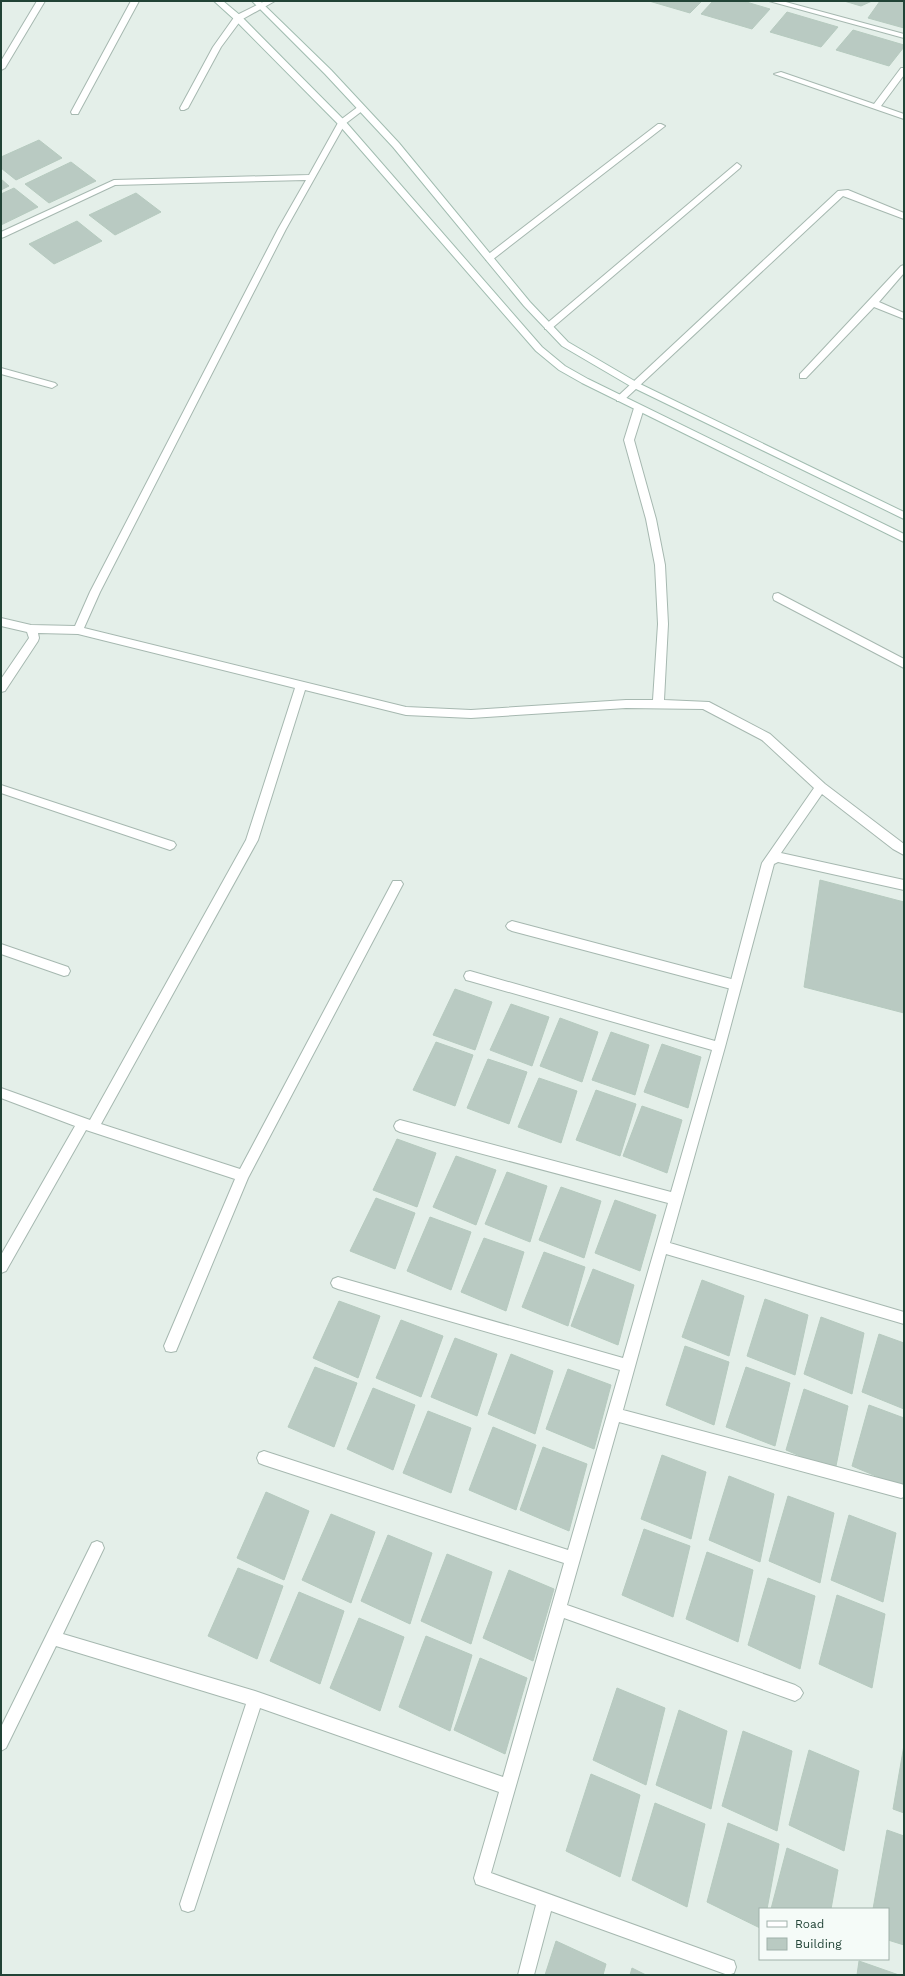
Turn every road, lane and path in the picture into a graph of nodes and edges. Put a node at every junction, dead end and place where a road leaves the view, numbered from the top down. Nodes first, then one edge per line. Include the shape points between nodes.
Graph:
1 (41, 1) edge
2 (135, 1) edge
3 (218, 1) edge
4 (271, 1) edge
5 (773, 1) edge
6 (259, 3) edge
7 (238, 18) junction
8 (904, 36) edge
9 (1, 68) edge
10 (904, 70) edge
11 (778, 74) dead end
12 (876, 107) junction
13 (184, 108) dead end
14 (362, 108) junction
15 (75, 112) dead end
16 (904, 117) edge
17 (342, 123) junction
18 (661, 126) dead end
19 (737, 166) dead end
20 (312, 177) junction
21 (904, 216) edge
22 (1, 235) edge
23 (489, 258) junction
24 (904, 268) edge
25 (873, 303) junction
26 (904, 316) edge
27 (548, 327) junction
28 (1, 371) edge
29 (803, 376) dead end
30 (52, 385) dead end
31 (634, 385) junction
32 (620, 399) junction
33 (638, 408) junction
34 (904, 516) edge
35 (904, 538) edge
36 (778, 597) dead end
37 (1, 622) edge
38 (31, 629) junction
39 (78, 630) junction
40 (904, 664) edge
41 (301, 686) junction
42 (1, 688) edge
43 (658, 704) junction
44 (821, 788) junction
45 (1, 789) edge
46 (170, 845) dead end
47 (904, 850) edge
48 (770, 858) junction
49 (397, 884) dead end
50 (904, 885) edge
51 (512, 926) dead end
52 (1, 949) edge
53 (64, 971) dead end
54 (470, 976) dead end
55 (735, 985) junction
56 (719, 1046) junction
57 (1, 1093) edge
58 (88, 1125) junction
59 (400, 1126) dead end
60 (243, 1176) junction
61 (676, 1199) junction
62 (662, 1246) junction
63 (1, 1267) edge
64 (338, 1283) dead end
65 (904, 1318) edge
66 (171, 1346) dead end
67 (628, 1366) junction
68 (614, 1414) junction
69 (264, 1458) dead end
70 (901, 1492) dead end
71 (97, 1548) dead end
72 (573, 1559) junction
73 (558, 1609) junction
74 (53, 1638) junction
75 (795, 1693) dead end
76 (255, 1699) junction
77 (1, 1743) edge
78 (508, 1787) junction
79 (546, 1901) junction
80 (188, 1904) dead end
81 (728, 1967) dead end
82 (526, 1975) edge

1 - 9 street
2 - 15 street
3 - 7 street
4 - 6 street
5 - 8 street
6 - 7 street
6 - 14 street
7 - 13 street via 217,47
7 - 17 street
10 - 12 street
11 - 12 street
12 - 16 street
14 - 17 street
14 - 23 street via 396,145
17 - 20 street
17 - 32 street via 539,350 562,368
18 - 23 street
19 - 27 street
20 - 22 street via 114,183
20 - 39 street via 282,229 127,529
21 - 31 street via 848,193 841,193
23 - 27 street
24 - 25 street
25 - 26 street
25 - 29 street
27 - 31 street via 565,344
28 - 30 street
31 - 32 street
31 - 34 street
32 - 33 street
33 - 35 street
33 - 43 street via 629,440 651,519 660,565 663,624
36 - 40 street
37 - 38 street
38 - 39 street
38 - 42 street via 34,638
39 - 41 street
41 - 43 street via 406,712 472,714
41 - 58 street via 252,840
43 - 44 street via 704,705 766,737
44 - 47 street
44 - 48 street
45 - 46 street
48 - 50 street via 778,857
48 - 55 street
49 - 60 street
51 - 55 street
52 - 53 street
54 - 56 street
55 - 56 street
56 - 61 street
57 - 58 street
58 - 60 street
58 - 63 street
59 - 61 street
60 - 66 street
61 - 62 street
62 - 65 street
62 - 67 street
64 - 67 street
67 - 68 street
68 - 70 street
68 - 72 street
69 - 72 street
71 - 74 street
72 - 73 street
73 - 75 street
73 - 78 street
74 - 76 street
74 - 77 street
76 - 78 street
76 - 80 street
78 - 79 street via 482,1878
79 - 81 street
79 - 82 street

